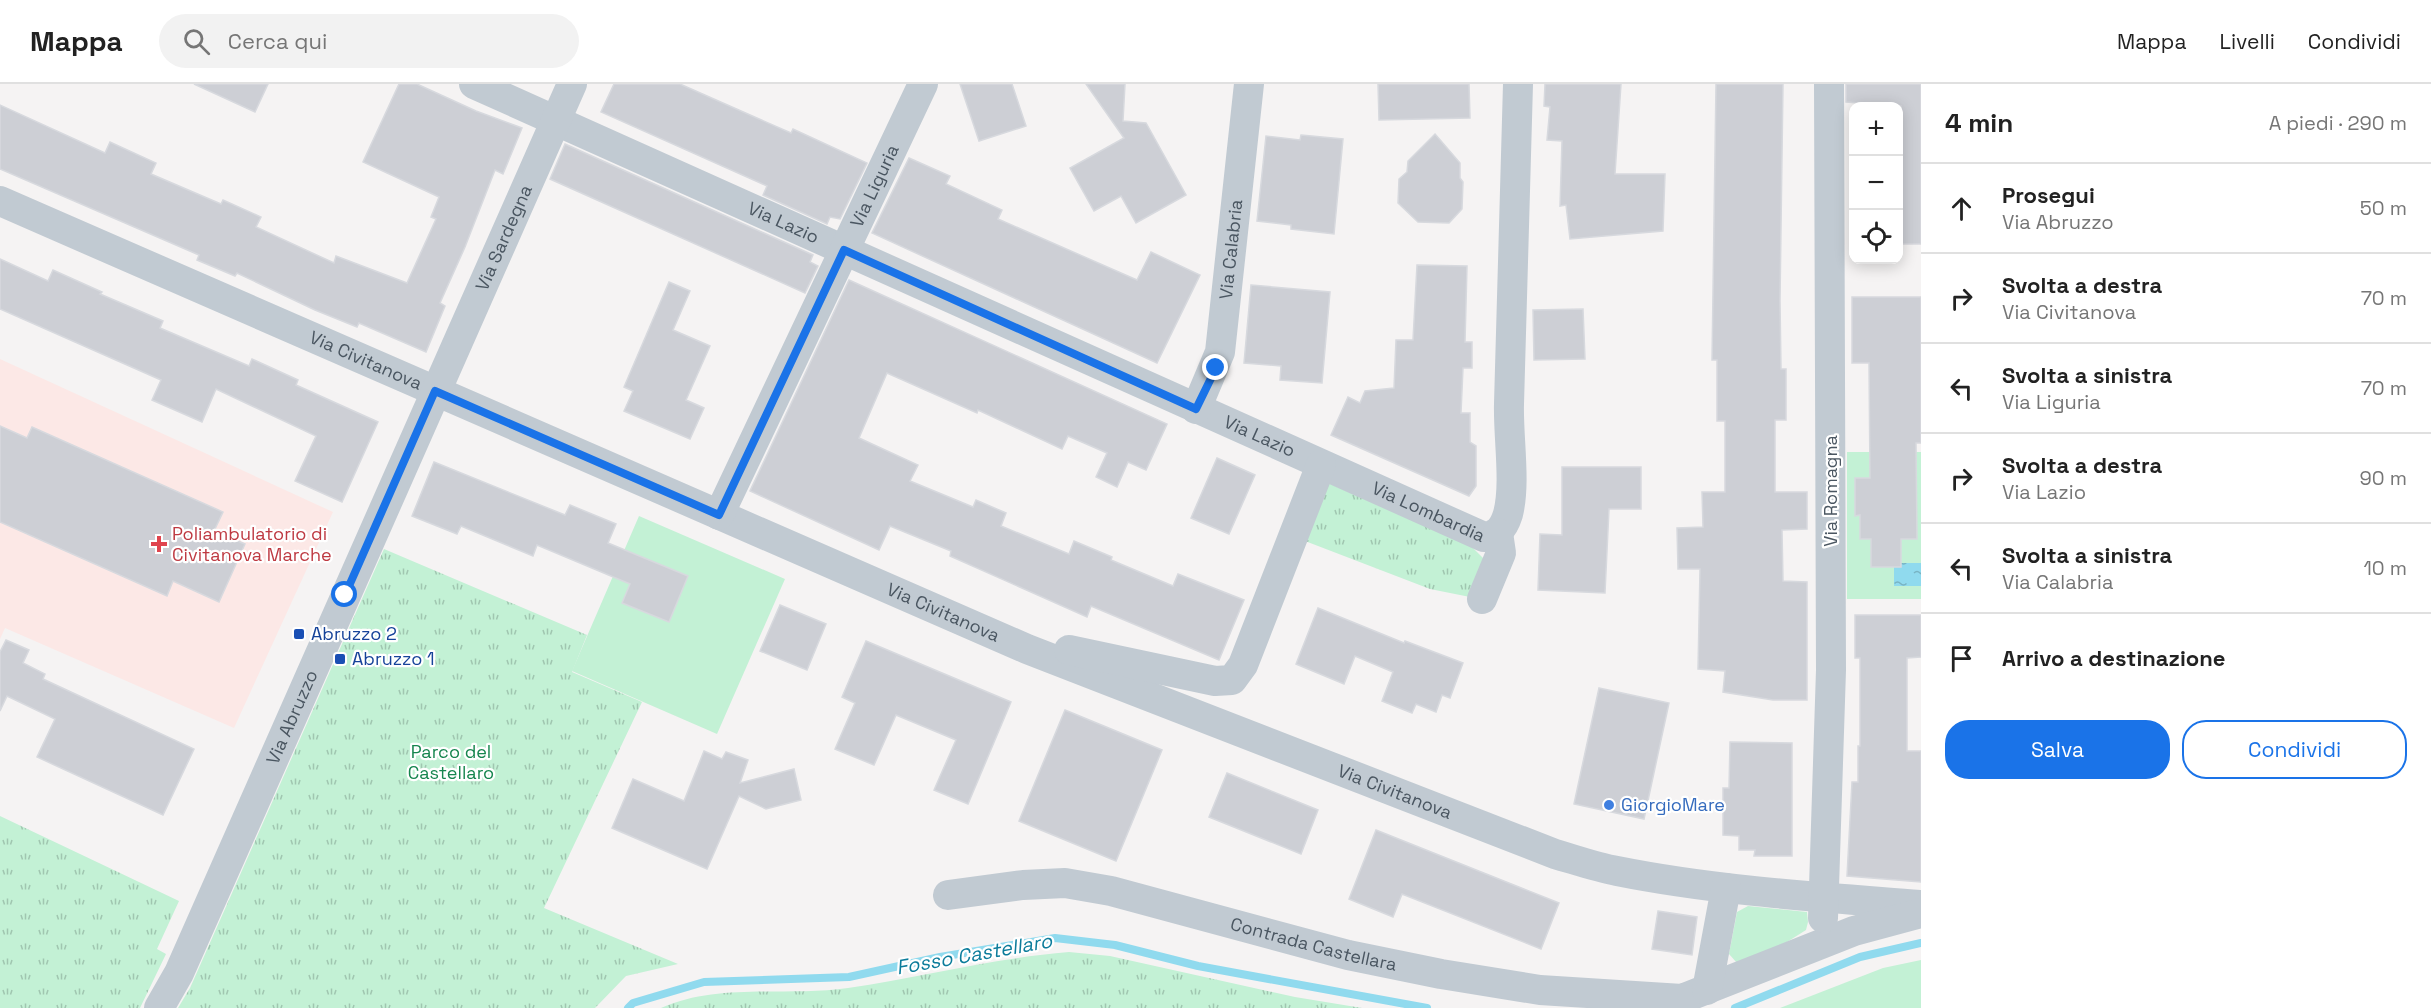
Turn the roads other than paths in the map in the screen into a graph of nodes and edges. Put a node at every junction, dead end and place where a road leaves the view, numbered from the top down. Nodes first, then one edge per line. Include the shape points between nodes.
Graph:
1 (474, 84) edge
2 (572, 84) edge
3 (923, 84) edge
4 (1249, 84) edge
5 (1518, 84) edge
6 (1829, 84) edge
7 (556, 121) junction
8 (0, 201) edge
9 (844, 250) junction
10 (435, 391) junction
11 (1196, 409) junction
12 (1321, 465) junction
13 (719, 515) junction
14 (1498, 532) junction
15 (1482, 599) dead end
16 (1121, 673) junction
17 (1726, 888) junction
18 (948, 895) dead end
19 (1823, 897) junction
20 (1864, 901) junction
21 (1921, 905) edge
22 (1921, 913) edge
23 (1854, 931) junction
24 (1820, 945) junction
25 (1690, 999) edge
26 (159, 1008) edge

1 - 7 street, Via Lazio
2 - 7 street, Via Sardegna
3 - 9 street, Via Liguria
4 - 11 street, Via Calabria via 1220,352
5 - 14 street, Via Lombardia via 1508,427 1510,494 1506,519
6 - 19 street, Via Romagna via 1831,670
7 - 9 street, Via Lazio
7 - 10 street, Via Sardegna
8 - 10 street, Via Civitanova
9 - 11 street, Via Lazio
9 - 13 street, Via Liguria
10 - 13 street, Via Civitanova
10 - 26 street, Via Abruzzo via 179,973
11 - 12 street, Via Lazio
12 - 14 street, Via Lombardia via 1477,535 1492,536
12 - 16 street via 1238,674 1232,680 1215,681
13 - 16 street, Via Civitanova via 1027,649 1061,649
14 - 15 street via 1501,553
16 - 17 street, Via Civitanova via 1555,854 1615,871
17 - 19 street, Via Civitanova
17 - 25 street
18 - 25 street, Contrada Castellara via 1065,883 1111,891 1348,955 1441,974 1540,990
19 - 20 street, Via Civitanova
19 - 24 street, Via Romagna
20 - 21 street, Via Civitanova
20 - 23 street
22 - 23 street
23 - 24 street
24 - 25 street

